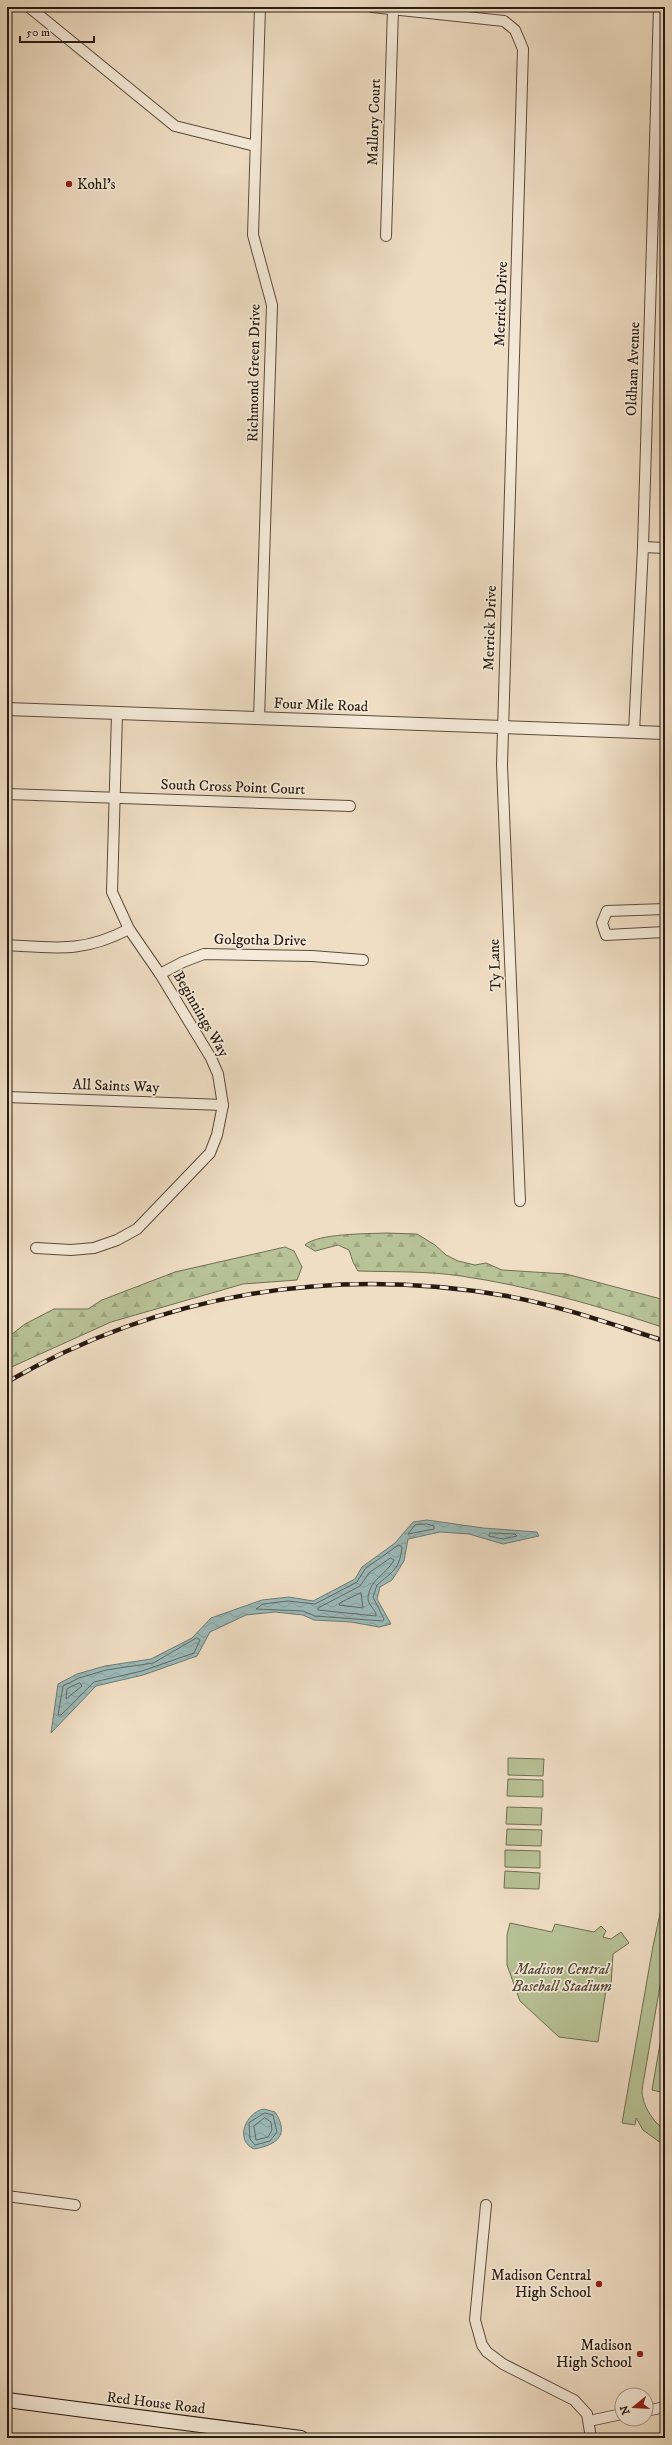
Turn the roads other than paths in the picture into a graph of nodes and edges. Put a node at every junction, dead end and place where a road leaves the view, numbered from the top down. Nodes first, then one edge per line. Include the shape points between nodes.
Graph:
1 (29, 7) edge
2 (260, 7) edge
3 (372, 7) edge
4 (659, 7) edge
5 (393, 9) junction
6 (662, 33) edge
7 (255, 146) junction
8 (386, 236) dead end
9 (643, 547) junction
10 (665, 548) edge
11 (7, 709) edge
12 (117, 714) junction
13 (259, 719) junction
14 (502, 728) junction
15 (634, 732) junction
16 (665, 734) edge
17 (7, 794) edge
18 (115, 799) junction
19 (350, 806) dead end
20 (665, 909) edge
21 (130, 929) junction
22 (665, 932) edge
23 (7, 945) edge
24 (363, 960) dead end
25 (160, 974) junction
26 (7, 1096) edge
27 (223, 1105) junction
28 (520, 1201) dead end
29 (36, 1248) dead end
30 (7, 2196) edge
31 (75, 2205) dead end
32 (486, 2205) dead end
33 (7, 2400) edge
34 (665, 2407) edge
35 (654, 2409) edge
36 (614, 2416) edge
37 (589, 2421) junction
38 (301, 2438) edge
39 (590, 2438) edge

1 - 7 street via 175,126
2 - 7 street, Richmond Green Drive
3 - 5 street, Merrick Drive
4 - 6 street, Oldham Avenue
5 - 8 street, Mallory Court
5 - 14 street, Merrick Drive via 504,21 515,30 523,49
6 - 9 street, Oldham Avenue
7 - 13 street, Richmond Green Drive via 252,235 272,306
9 - 10 street
9 - 15 street, Oldham Avenue
11 - 12 street, Four Mile Road
12 - 13 street, Four Mile Road
12 - 18 street, Beginnings Way
13 - 14 street, Four Mile Road
14 - 15 street, Four Mile Road
14 - 28 street, Ty Lane
15 - 16 street, Four Mile Road
17 - 18 street, South Cross Point Court
18 - 19 street, South Cross Point Court
18 - 21 street, Beginnings Way via 112,892
20 - 22 street via 606,912 602,923 606,935
21 - 23 street via 107,940 79,948
21 - 25 street, Beginnings Way
24 - 25 street, Golgotha Drive via 204,954
25 - 27 street, Beginnings Way via 211,1058 218,1074
26 - 27 street, All Saints Way
27 - 29 street, Beginnings Way via 217,1135 210,1153 137,1229 94,1248
30 - 31 street
32 - 37 street via 475,2320 482,2345 503,2364 574,2400
33 - 38 main road, Red House Road
34 - 35 street
36 - 37 street
37 - 39 street

